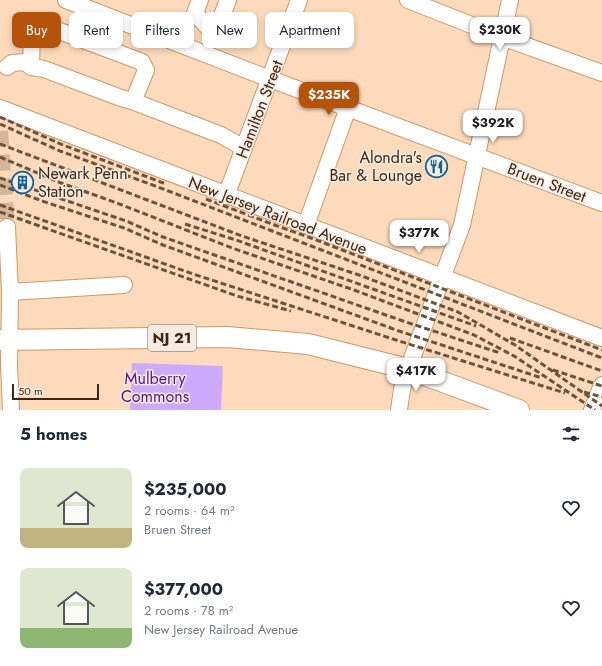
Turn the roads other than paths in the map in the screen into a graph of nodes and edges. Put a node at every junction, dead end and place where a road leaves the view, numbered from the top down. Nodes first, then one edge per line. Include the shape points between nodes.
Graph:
1 (66, 0) edge
2 (200, 0) edge
3 (228, 0) edge
4 (299, 0) edge
5 (408, 0) edge
6 (510, 0) edge
7 (502, 37) junction
8 (4, 67) edge
9 (31, 67) junction
10 (602, 73) edge
11 (270, 79) junction
12 (127, 99) junction
13 (0, 108) edge
14 (348, 108) junction
15 (244, 148) junction
16 (476, 156) junction
17 (226, 196) junction
18 (602, 203) edge
19 (309, 219) junction
20 (7, 227) tunnel mouth
21 (442, 278) junction
22 (124, 285) dead end
23 (7, 299) edge
24 (602, 338) edge
25 (5, 340) edge
26 (408, 368) junction
27 (602, 385) edge
28 (12, 410) edge
29 (399, 410) edge
30 (519, 410) edge
31 (592, 410) edge

1 - 11 street, Bruen Street
2 - 3 street via 195,13 211,31 216,31
4 - 11 street, Hamilton Street
5 - 7 street
6 - 7 street
7 - 10 street
7 - 16 street
8 - 9 street via 12,63 26,62
9 - 12 street via 44,69
9 - 12 street via 32,30 41,24 142,62 146,70 135,98
11 - 14 street, Bruen Street
11 - 15 street, Hamilton Street
12 - 15 street via 221,135
13 - 17 street, New Jersey Railroad Avenue
14 - 16 street, Bruen Street
14 - 19 street
15 - 17 street, Hamilton Street
16 - 18 street, Bruen Street
16 - 21 street via 462,225
17 - 19 street, New Jersey Railroad Avenue
19 - 21 street, New Jersey Railroad Avenue
20 - 23 street
21 - 24 street, New Jersey Railroad Avenue
21 - 26 street
22 - 23 street
23 - 25 street
25 - 26 main road, NJ 21 via 222,337 308,344
25 - 28 street via 10,366
26 - 29 street
26 - 30 main road, NJ 21
27 - 31 street

